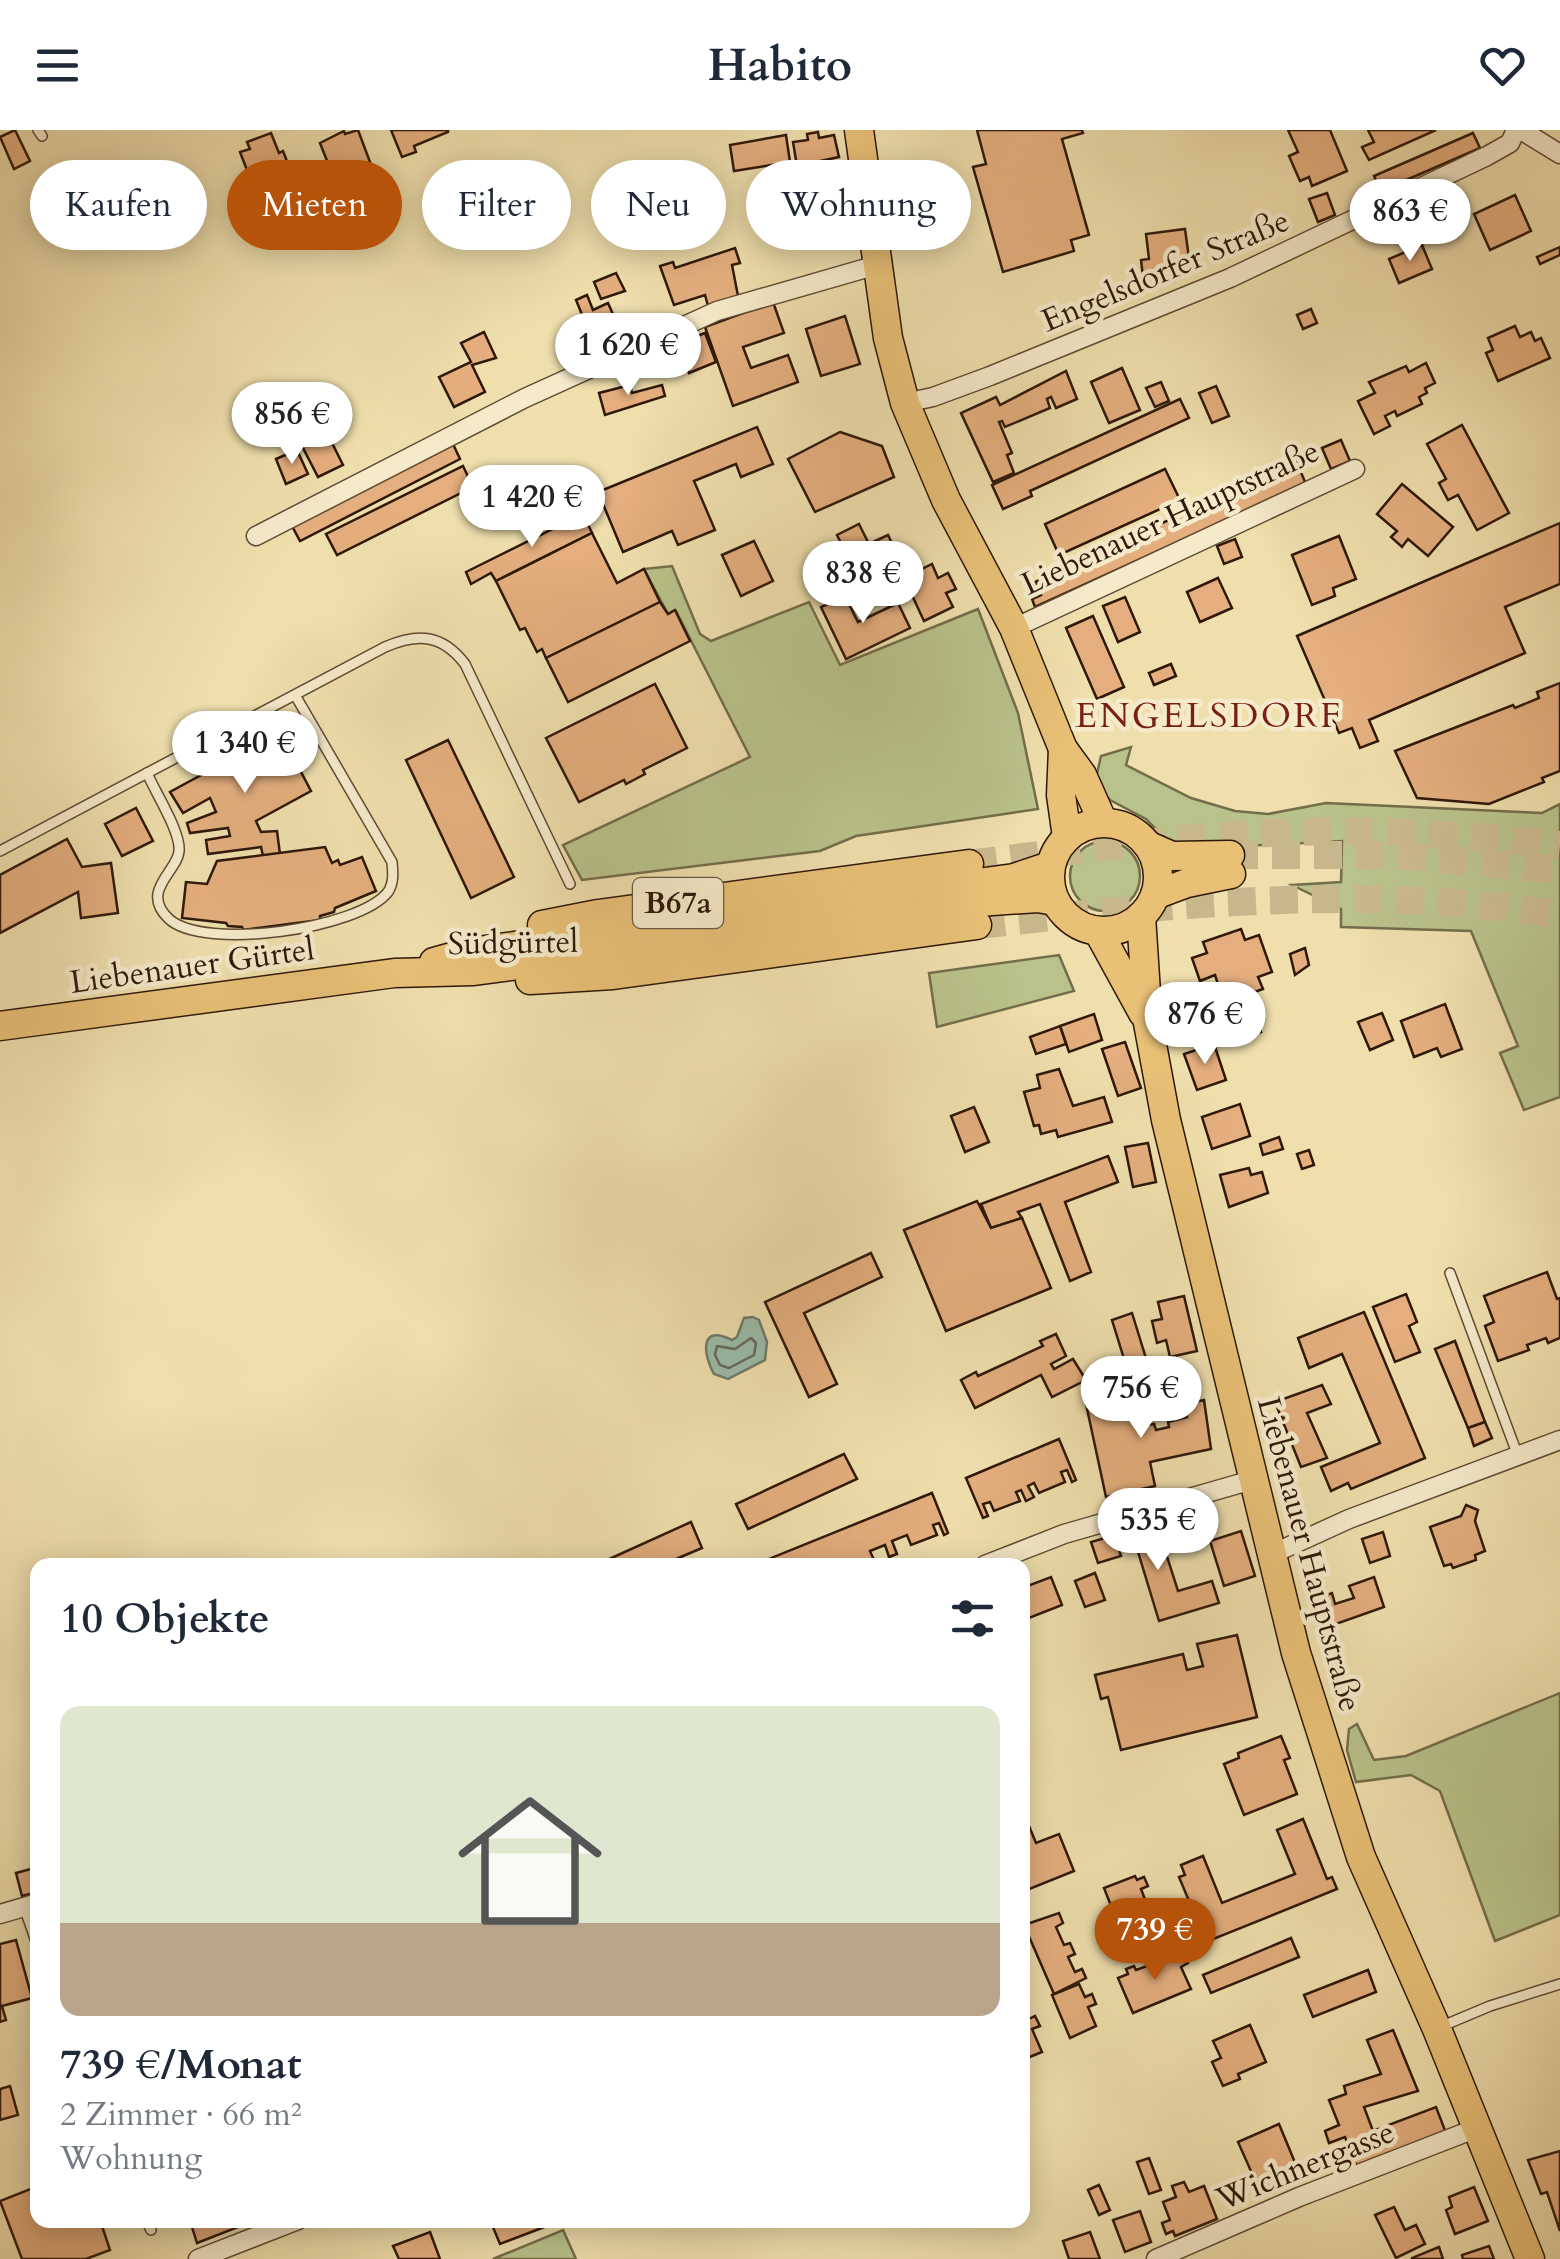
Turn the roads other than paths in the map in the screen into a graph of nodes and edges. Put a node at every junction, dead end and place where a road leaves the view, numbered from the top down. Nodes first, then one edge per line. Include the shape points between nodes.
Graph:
1 (858, 130) edge
2 (1519, 130) edge
3 (1560, 154) edge
4 (877, 265) junction
5 (904, 404) junction
6 (1355, 468) dead end
7 (256, 536) dead end
8 (1014, 628) junction
9 (294, 695) junction
10 (1063, 749) junction
11 (147, 773) junction
12 (1103, 822) junction
13 (1067, 836) junction
14 (1150, 846) junction
15 (0, 851) edge
16 (969, 864) tunnel mouth
17 (1050, 866) junction
18 (570, 884) dead end
19 (1055, 900) junction
20 (1148, 906) junction
21 (977, 925) tunnel mouth
22 (1098, 931) junction
23 (394, 973) junction
24 (1148, 1024) junction
25 (0, 1026) edge
26 (1450, 1273) dead end
27 (1560, 1440) edge
28 (1518, 1456) junction
29 (1252, 1480) junction
30 (1270, 1556) junction
31 (1003, 1558) edge
32 (30, 1905) edge
33 (0, 1914) edge
34 (1560, 1984) edge
35 (1437, 2029) junction
36 (1477, 2128) junction
37 (277, 2228) edge
38 (198, 2259) edge
39 (1156, 2259) edge
40 (1530, 2259) edge

1 - 4 main road, Liebenauer Hauptstraße
2 - 3 street, Engelsdorfer Straße
2 - 5 street, Engelsdorfer Straße via 1487,156 1230,278
4 - 5 main road, Liebenauer Hauptstraße
4 - 7 street via 717,311 525,398
5 - 8 main road, Liebenauer Hauptstraße
6 - 8 street, Liebenauer Hauptstraße
8 - 10 main road, Liebenauer Hauptstraße
9 - 11 lane
9 - 11 lane via 392,862 391,886 380,900 322,925 248,936 182,927 159,900 178,840
9 - 18 lane via 400,640 443,642 474,681
10 - 12 main road, Liebenauer Hauptstraße
10 - 13 main road, Liebenauer Hauptstraße
11 - 15 lane
12 - 13 main road
12 - 14 main road via 1130,829
13 - 17 main road
14 - 20 main road via 1157,863
14 - 20 main road via 1231,865
16 - 23 main road, Südgürtel / B67a via 579,917 467,939
17 - 19 main road
17 - 23 main road via 1014,878 470,952
19 - 22 main road via 1072,921
19 - 23 main road via 992,900 474,971
20 - 22 main road via 1121,928
20 - 24 main road, Liebenauer Hauptstraße
21 - 23 main road, Südgürtel / B67a via 613,975 477,983
22 - 24 main road, Liebenauer Hauptstraße
23 - 25 main road, Liebenauer Gürtel / B67a
24 - 29 main road, Liebenauer Hauptstraße
26 - 28 lane
27 - 28 street
28 - 30 street
29 - 30 main road, Liebenauer Hauptstraße
29 - 31 street
30 - 35 main road, Liebenauer Hauptstraße via 1361,1857
32 - 33 street
34 - 35 lane
35 - 36 main road, Liebenauer Hauptstraße
36 - 39 street, Wichnergasse
36 - 40 main road, Liebenauer Hauptstraße
37 - 38 street

